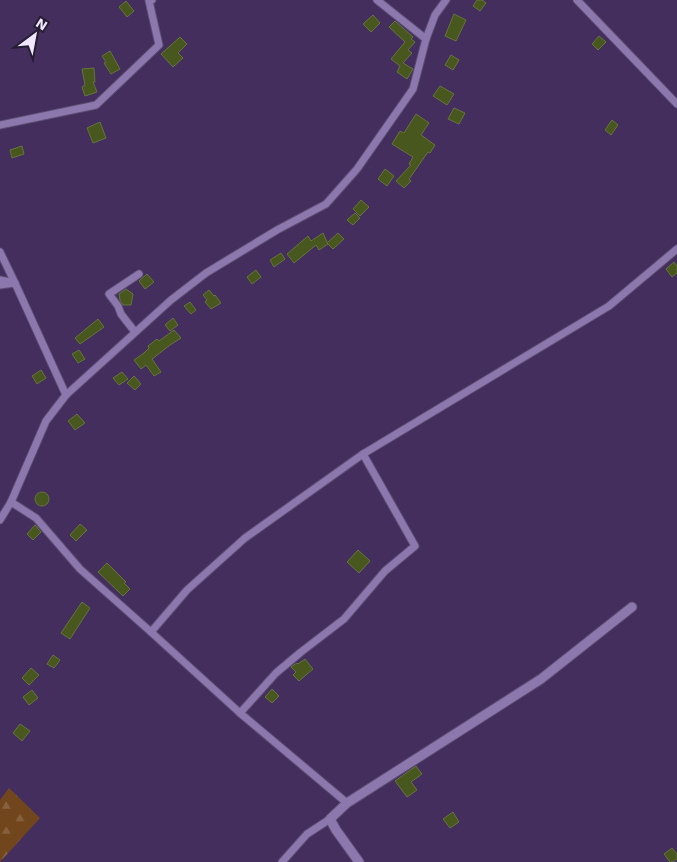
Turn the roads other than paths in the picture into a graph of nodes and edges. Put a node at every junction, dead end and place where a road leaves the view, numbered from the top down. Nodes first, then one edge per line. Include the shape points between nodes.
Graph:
1 (152, 0) edge
2 (378, 0) edge
3 (446, 0) edge
4 (578, 0) edge
5 (426, 39) junction
6 (677, 104) edge
7 (0, 126) edge
8 (677, 249) edge
9 (0, 252) edge
10 (139, 274) dead end
11 (0, 280) edge
12 (15, 283) junction
13 (0, 286) edge
14 (136, 332) junction
15 (66, 394) junction
16 (363, 454) junction
17 (11, 502) junction
18 (0, 520) edge
19 (632, 606) dead end
20 (151, 632) junction
21 (240, 712) junction
22 (346, 803) junction
23 (330, 819) junction
24 (282, 862) edge
25 (359, 862) edge

1 - 7 street via 159,45 96,105
2 - 5 street
3 - 5 street via 435,15
4 - 6 street
5 - 14 street via 413,89 357,168 326,204 206,274
8 - 16 street via 608,306
9 - 12 street
10 - 14 street via 109,294
11 - 12 street
12 - 13 street
12 - 15 street
14 - 15 street
15 - 17 street via 46,421
16 - 20 street via 245,538 187,590
16 - 21 street via 415,546 385,571 344,619 276,673
17 - 18 street
17 - 20 street via 36,518 80,568
19 - 22 street via 541,679
20 - 21 street
21 - 22 street
22 - 23 street
23 - 24 street via 307,834
23 - 25 street

